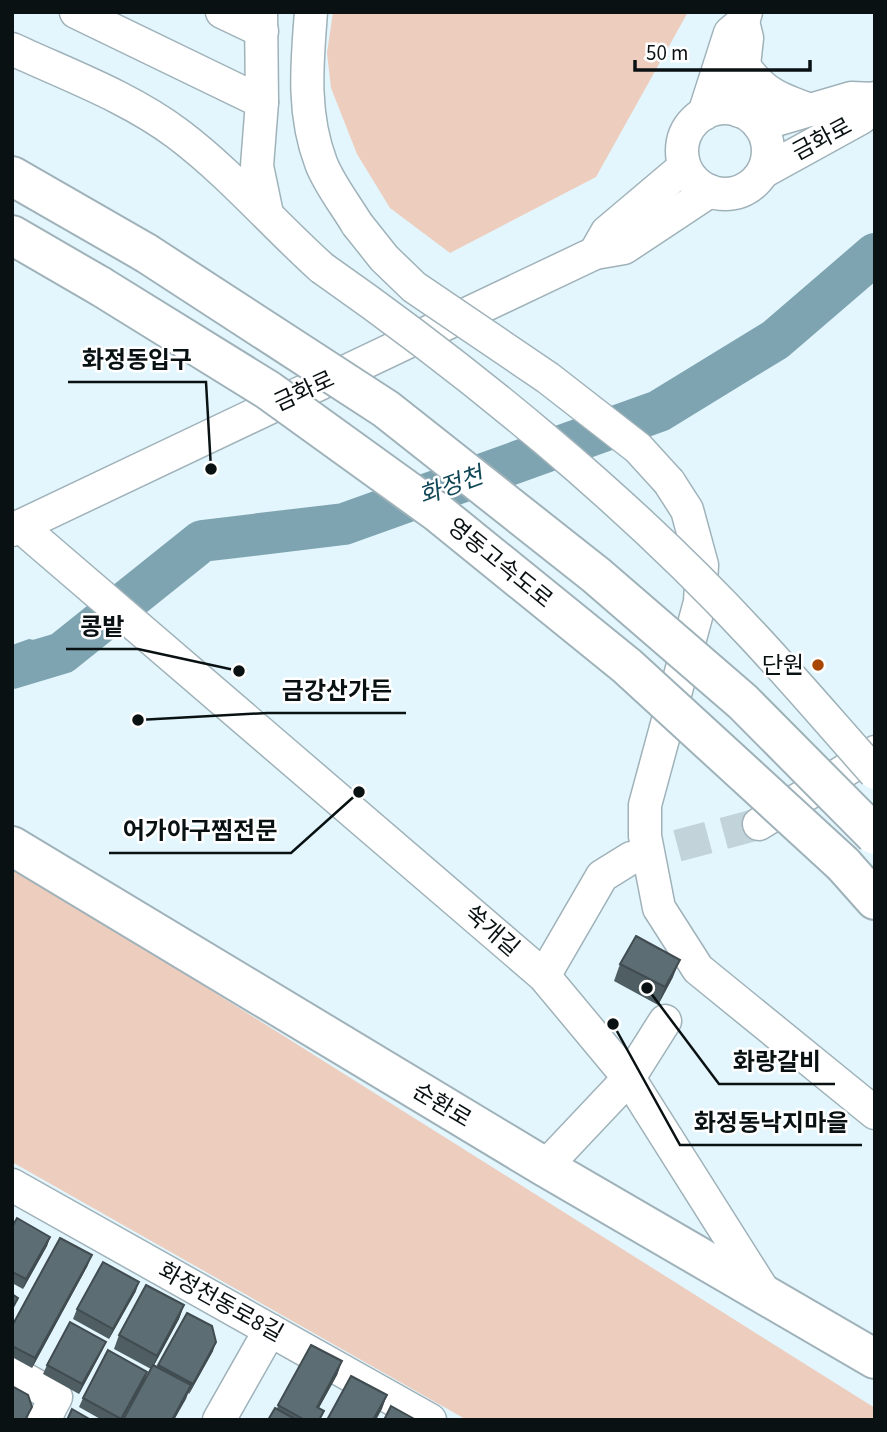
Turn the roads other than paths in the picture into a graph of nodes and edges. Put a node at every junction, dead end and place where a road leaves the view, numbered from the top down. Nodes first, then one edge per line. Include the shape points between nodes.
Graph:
1 (76, 12) edge
2 (222, 12) edge
3 (311, 12) edge
4 (745, 17) edge
5 (262, 22) edge
6 (12, 49) edge
7 (744, 66) junction
8 (875, 98) edge
9 (262, 102) junction
10 (810, 110) junction
11 (704, 114) junction
12 (749, 118) junction
13 (684, 167) junction
14 (763, 172) junction
15 (12, 176) edge
16 (710, 191) junction
17 (267, 216) junction
18 (12, 235) edge
19 (595, 253) junction
20 (16, 528) edge
21 (875, 752) edge
22 (875, 773) edge
23 (760, 824) tunnel mouth
24 (875, 835) edge
25 (12, 846) edge
26 (631, 858) tunnel mouth
27 (875, 900) edge
28 (544, 976) junction
29 (665, 1021) dead end
30 (628, 1078) junction
31 (875, 1113) edge
32 (545, 1167) junction
33 (12, 1185) edge
34 (769, 1299) junction
35 (270, 1330) junction
36 (875, 1359) edge
37 (12, 1372) edge
38 (44, 1420) edge
39 (219, 1420) edge
40 (429, 1420) edge

1 - 9 street
2 - 5 street
3 - 31 street, bridge via 306,76 309,123 321,165 357,224 414,287 548,378 638,447 687,510 702,565 700,602 645,805 645,835 659,908 698,969
4 - 7 street
4 - 11 street via 730,33
5 - 9 street
6 - 17 street via 131,104 177,133 238,184
7 - 10 street via 758,85 779,99
7 - 12 street
8 - 10 street, 금화로 via 851,98
8 - 14 street, 금화로 via 861,118
9 - 17 street via 257,166
10 - 12 street, 금화로
11 - 12 street via 727,108
11 - 13 street via 694,121 682,142
12 - 14 street via 768,148
13 - 16 street
13 - 19 street, 금화로 via 607,232
14 - 16 street via 734,193
15 - 24 main road, bridge via 146,253 386,409 586,566 743,702
16 - 19 street, 금화로 via 624,248
17 - 22 street, bridge via 322,268 506,407 646,530 751,633
18 - 27 main road, 영동고속도로, bridge via 268,390 437,512 627,666 844,864
19 - 20 street, 금화로
20 - 28 street, 쑥개길 via 75,573
21 - 23 street
25 - 32 main road, 순환로
26 - 28 street via 601,876
28 - 30 street, 쑥개길
29 - 30 street
30 - 32 street
30 - 34 street, 쑥개길
32 - 34 main road, 순환로
33 - 35 street, 화정천동로8길
34 - 36 main road, 순환로
35 - 39 street
35 - 40 street, 화정천동로8길
37 - 38 street via 57,1397

